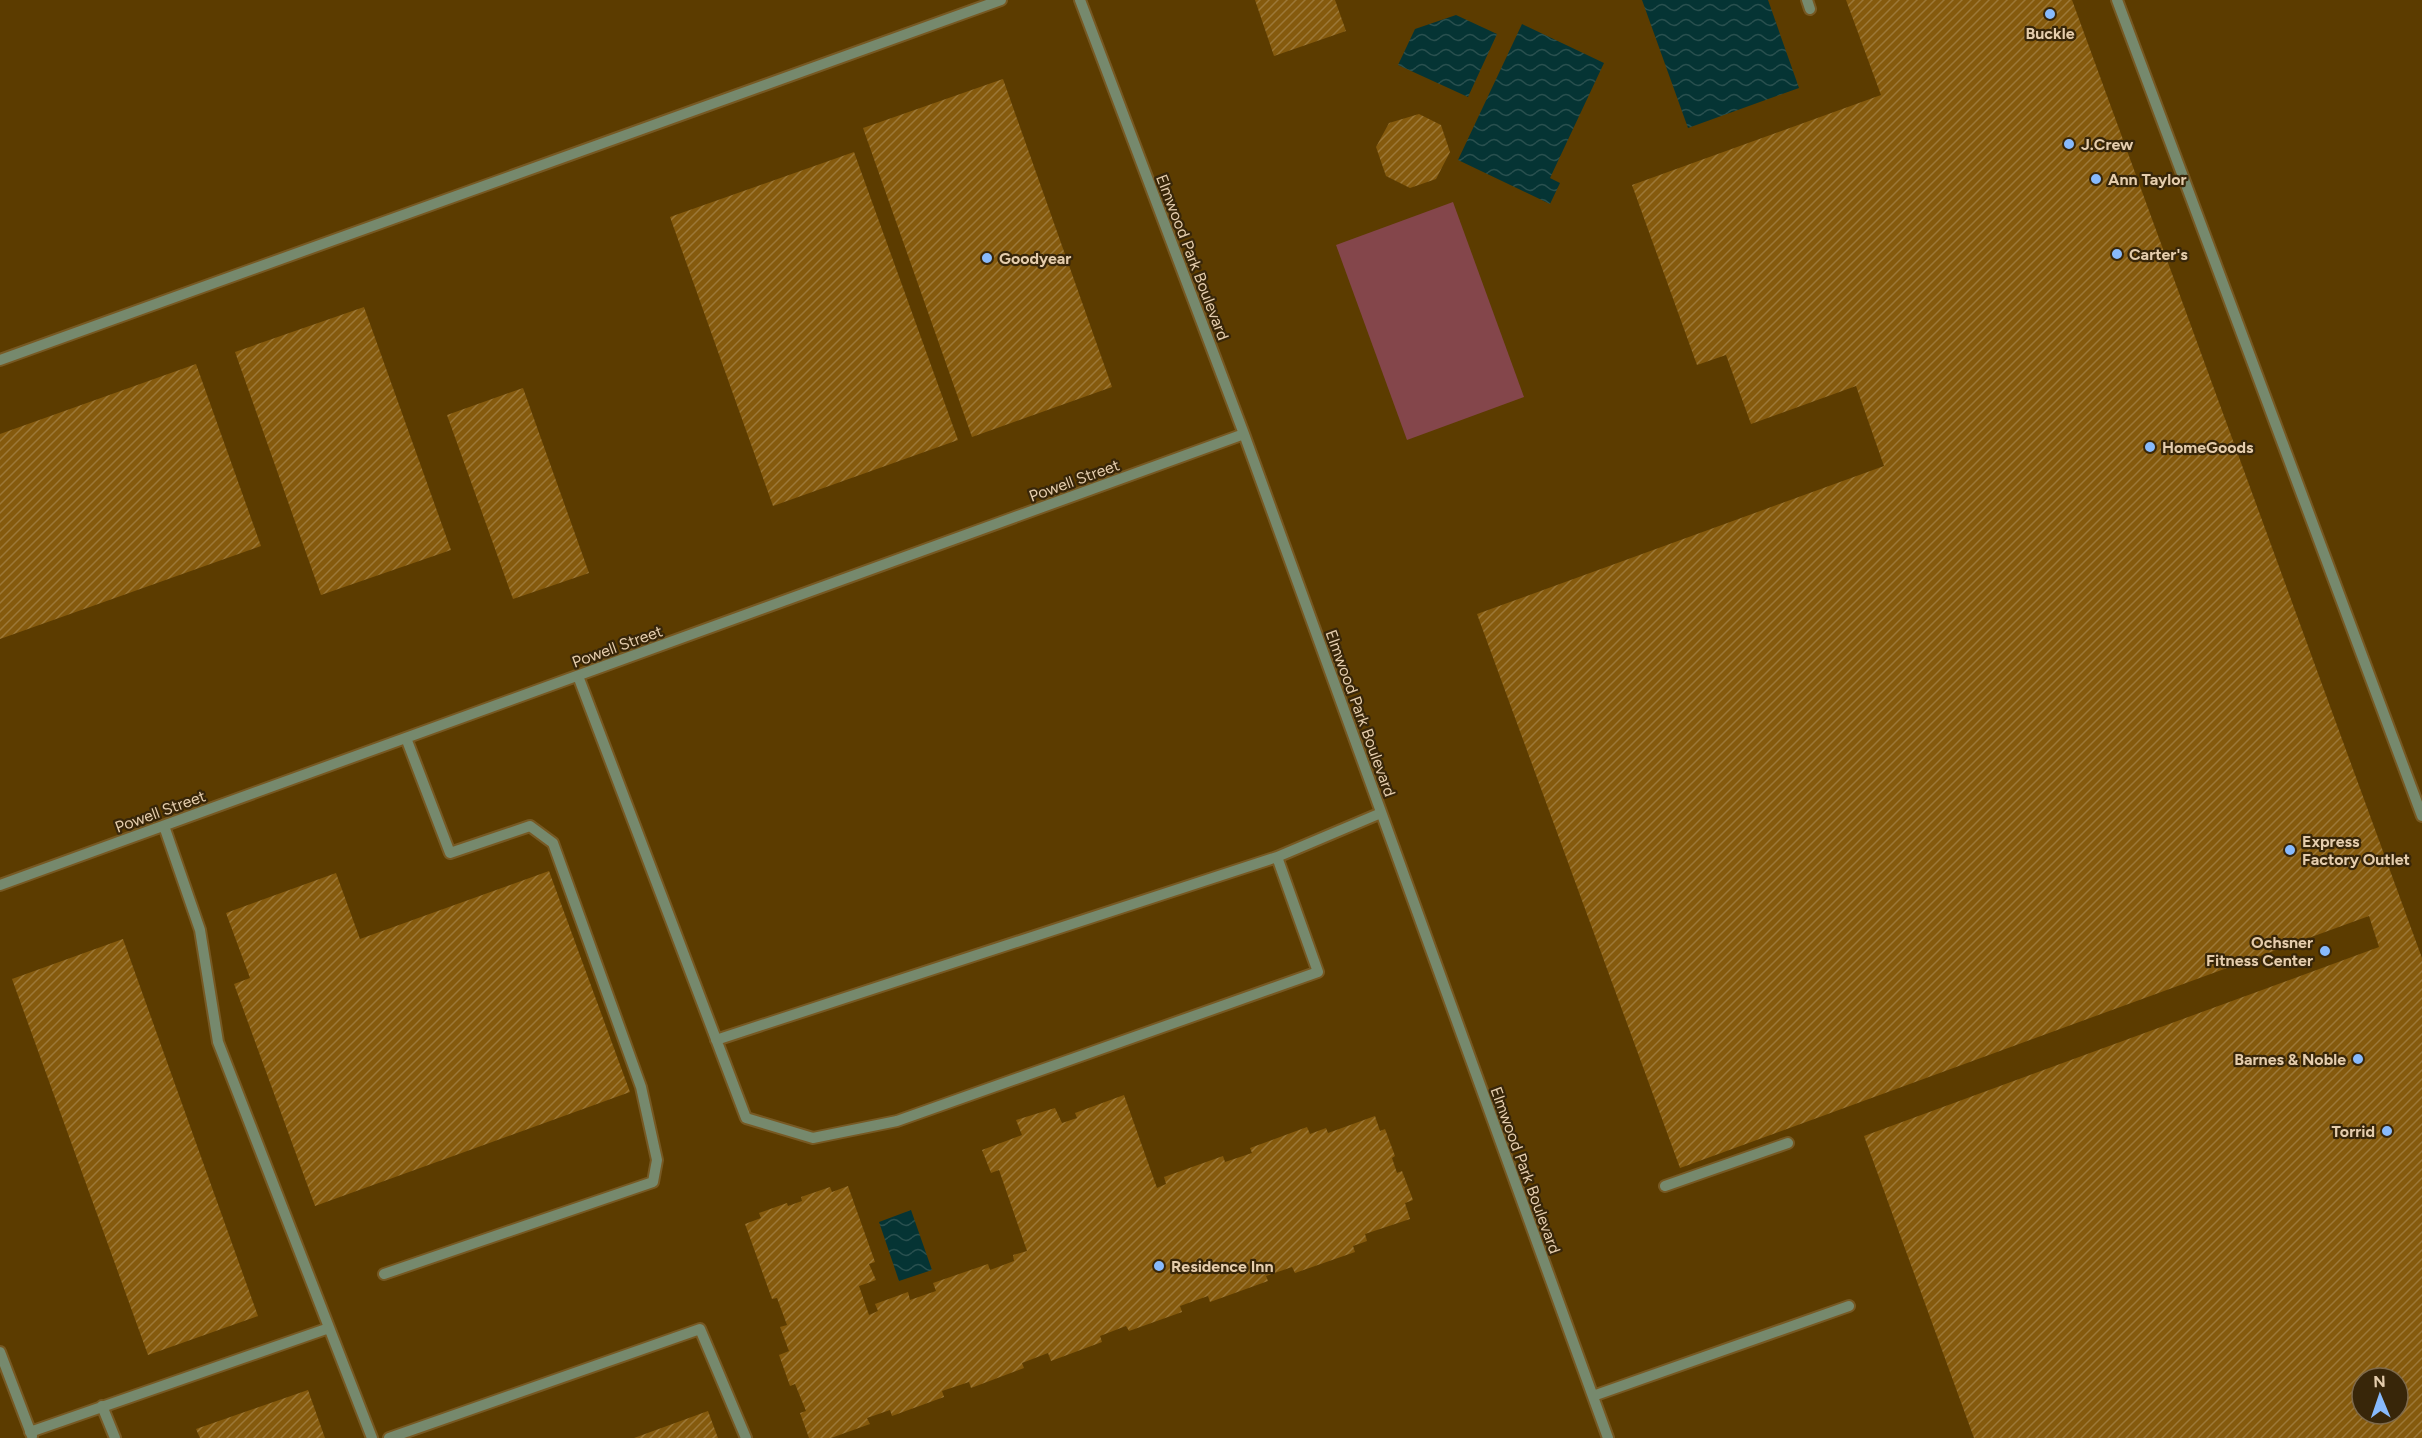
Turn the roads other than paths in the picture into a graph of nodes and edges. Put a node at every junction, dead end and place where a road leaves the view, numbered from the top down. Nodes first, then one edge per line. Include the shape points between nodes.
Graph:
1 (1001, 0) edge
2 (1080, 0) edge
3 (2118, 0) edge
4 (0, 360) edge
5 (1244, 434) junction
6 (578, 676) junction
7 (406, 738) junction
8 (1381, 813) junction
9 (2422, 816) edge
10 (164, 826) junction
11 (1277, 857) junction
12 (0, 885) edge
13 (716, 1040) junction
14 (1788, 1143) dead end
15 (1665, 1186) dead end
16 (384, 1274) dead end
17 (1848, 1306) dead end
18 (329, 1328) junction
19 (0, 1352) edge
20 (1593, 1396) junction
21 (102, 1406) junction
22 (31, 1435) edge
23 (115, 1438) edge
24 (372, 1438) edge
25 (388, 1438) edge
26 (746, 1438) edge
27 (1608, 1438) edge

1 - 4 street
2 - 5 street, Elmwood Park Boulevard
3 - 9 street
5 - 6 street, Powell Street
5 - 8 street, Elmwood Park Boulevard
6 - 7 street, Powell Street
6 - 13 street
7 - 10 street, Powell Street
7 - 16 street via 450,854 530,826 553,843 641,1087 657,1160 653,1182
8 - 11 street
8 - 20 street, Elmwood Park Boulevard
10 - 12 street, Powell Street
10 - 18 street via 200,930 218,1042
11 - 13 street
11 - 13 street via 1318,972 897,1121 813,1138 746,1118
14 - 15 street
17 - 20 street
18 - 21 street
18 - 24 street
19 - 22 street
20 - 27 street, Elmwood Park Boulevard
21 - 22 street
21 - 23 street
25 - 26 street via 700,1329

